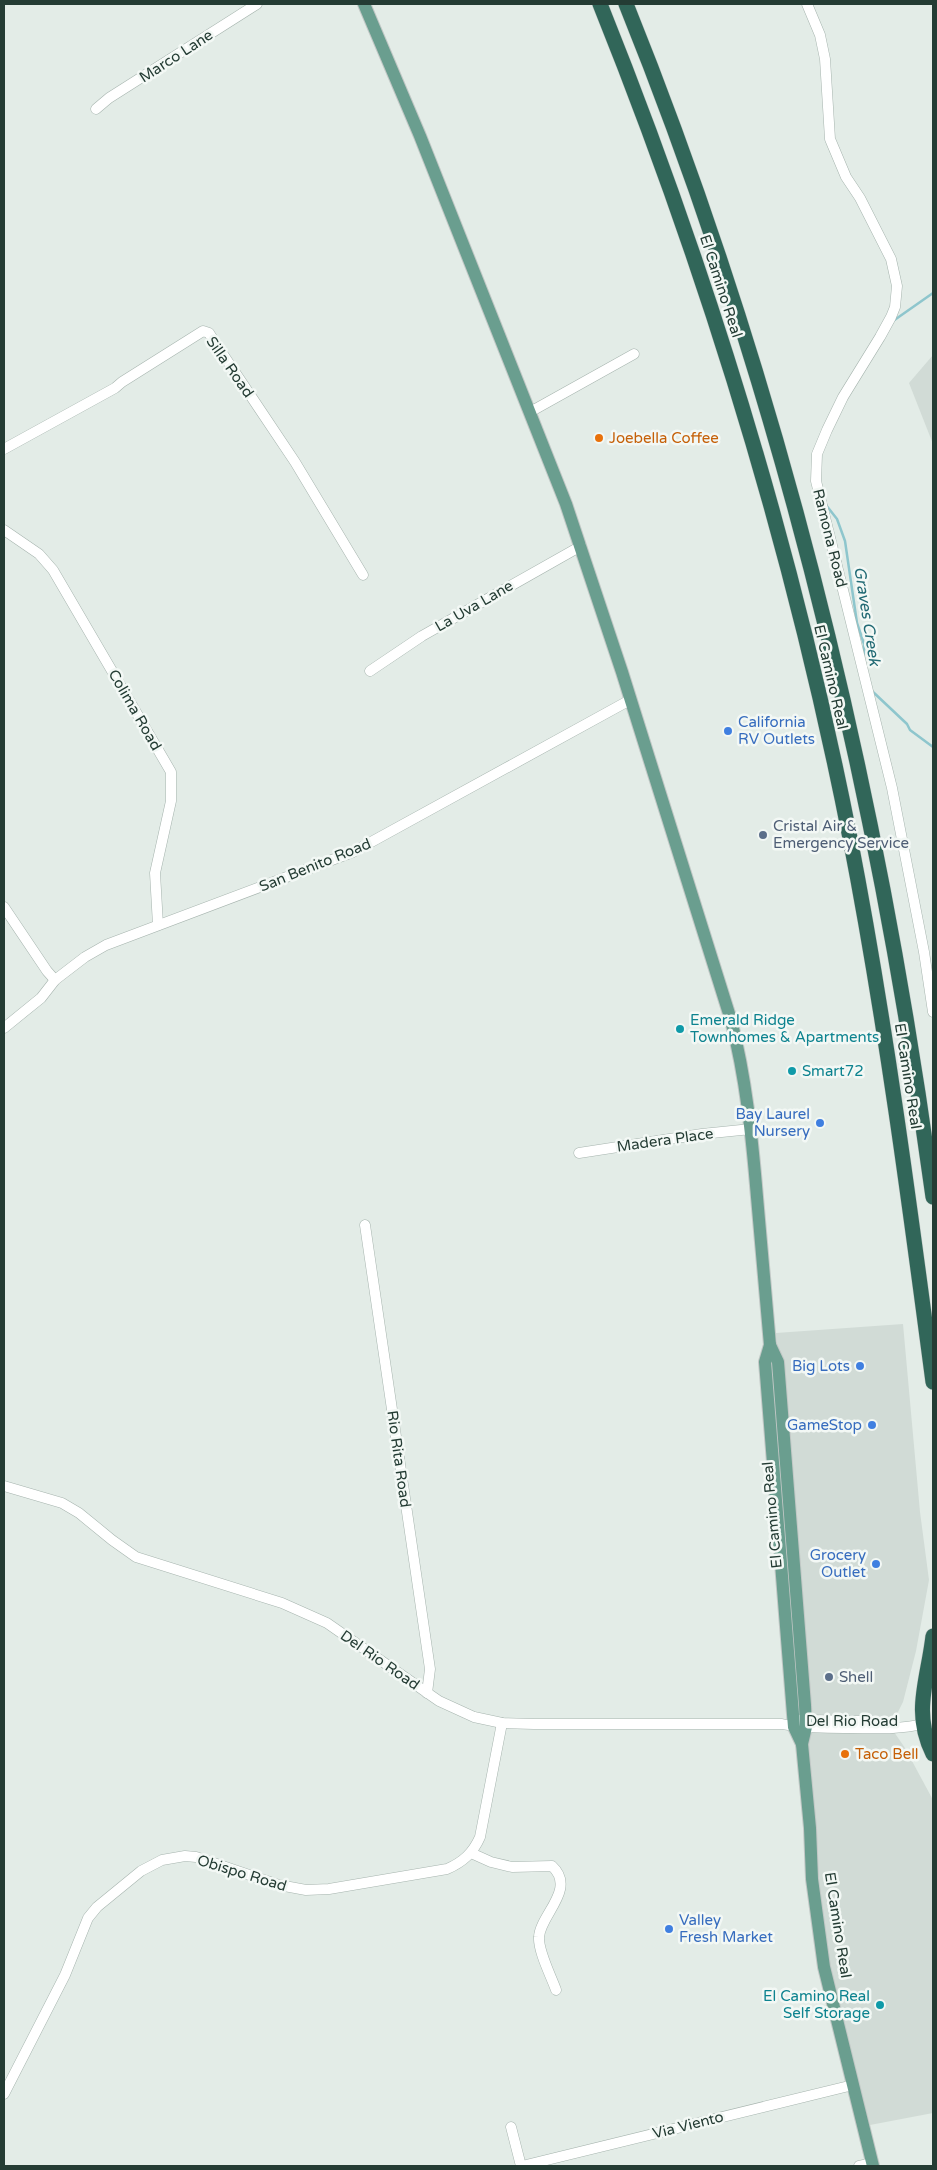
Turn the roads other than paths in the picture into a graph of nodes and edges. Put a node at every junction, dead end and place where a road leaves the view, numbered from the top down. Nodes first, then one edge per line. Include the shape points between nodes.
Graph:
1 (257, 4) edge
2 (364, 4) edge
3 (600, 4) edge
4 (626, 4) edge
5 (807, 4) edge
6 (96, 109) dead end
7 (634, 354) dead end
8 (530, 412) junction
9 (4, 449) edge
10 (4, 530) edge
11 (581, 546) junction
12 (363, 575) dead end
13 (370, 671) dead end
14 (630, 700) junction
15 (4, 907) edge
16 (158, 925) junction
17 (55, 980) junction
18 (933, 1012) edge
19 (4, 1028) edge
20 (751, 1129) junction
21 (579, 1153) dead end
22 (933, 1197) edge
23 (365, 1225) dead end
24 (933, 1383) edge
25 (4, 1486) edge
26 (933, 1636) edge
27 (426, 1693) junction
28 (502, 1722) junction
29 (796, 1724) junction
30 (928, 1725) edge
31 (933, 1754) edge
32 (471, 1853) junction
33 (556, 1990) dead end
34 (853, 2084) junction
35 (4, 2094) edge
36 (511, 2127) dead end
37 (873, 2165) edge
38 (521, 2166) edge
39 (859, 2166) edge

1 - 6 street, Marco Lane
2 - 8 main road, El Camino Real
3 - 24 highway, El Camino Real via 647,124 704,288 775,523 807,648 864,915 891,1076
4 - 22 highway, El Camino Real via 670,116 728,284 795,505 831,641 887,902
5 - 18 street, Ramona Road via 820,35 830,140 846,177 891,259 896,278 893,312 831,421 817,454 816,481 892,788
7 - 8 street
8 - 11 main road, El Camino Real
9 - 12 street, Silla Road via 115,388 203,331 214,341 295,462
10 - 16 street, Colima Road via 39,554 53,570 171,772 172,801 155,873
11 - 13 street, La Uva Lane via 422,636
11 - 14 main road, El Camino Real
14 - 16 street, San Benito Road via 354,852
14 - 20 main road, El Camino Real via 731,1020 745,1081
15 - 17 street
16 - 17 street, San Benito Road via 106,945
17 - 19 street, San Benito Road via 41,998
20 - 21 street, Madera Place
20 - 29 main road, El Camino Real via 770,1345 765,1362
23 - 27 street, Rio Rita Road via 430,1669
25 - 27 street, Del Rio Road via 62,1503 136,1557 282,1603 327,1623
26 - 30 highway via 923,1698
27 - 28 street, Del Rio Road via 462,1712
28 - 29 street, Del Rio Road
28 - 32 street via 482,1828
29 - 30 street, Del Rio Road via 906,1721
29 - 34 main road, El Camino Real via 802,1744 816,1919 824,1967
30 - 31 highway
32 - 33 street via 512,1867 552,1866 558,1872 558,1897 540,1931 539,1940
32 - 35 street, Obispo Road via 457,1865 439,1872 315,1890 288,1887 196,1857 162,1860 112,1893 88,1918 65,1975
34 - 37 main road, El Camino Real
34 - 38 street, Via Viento
36 - 38 street
37 - 39 street

